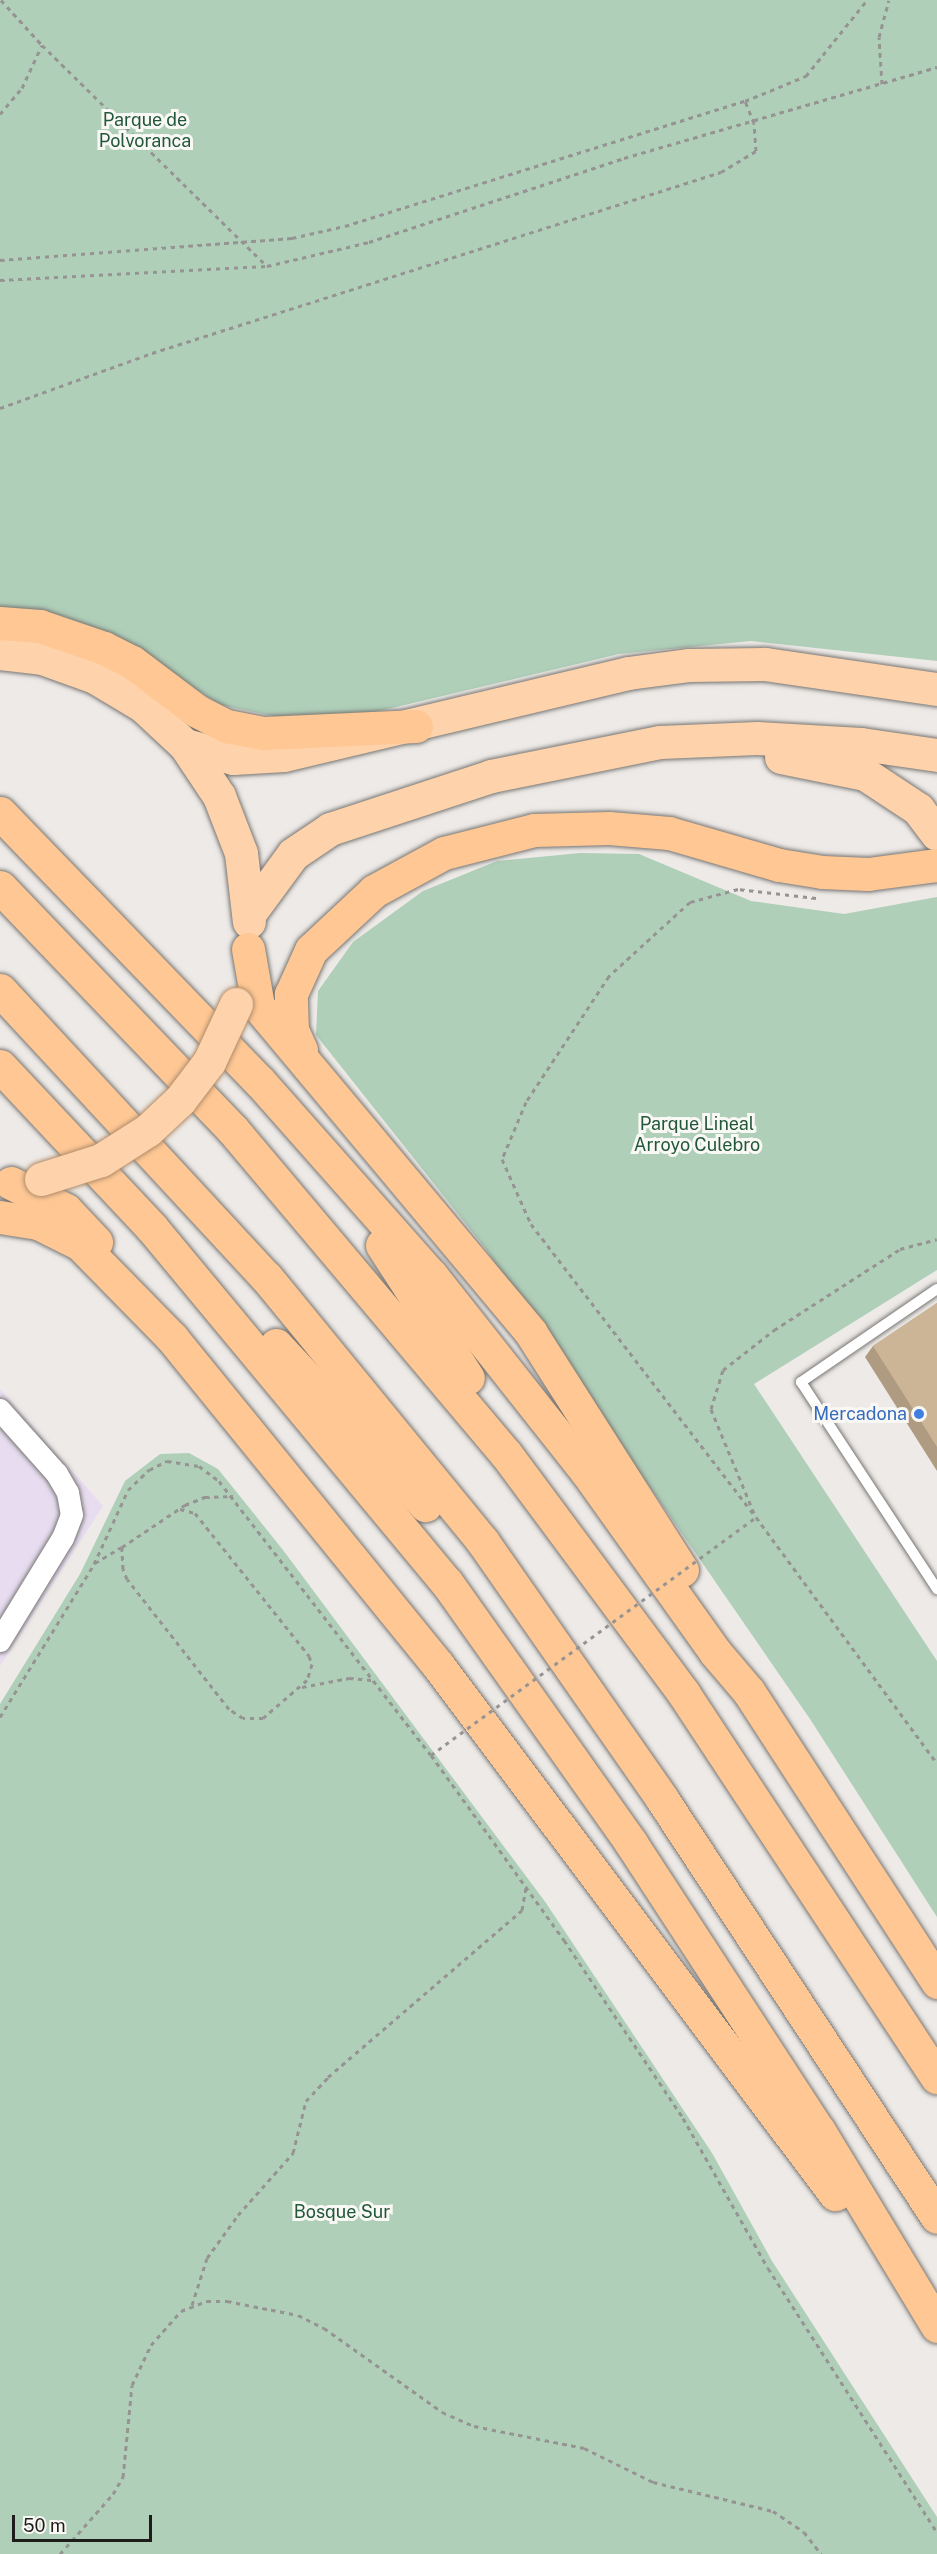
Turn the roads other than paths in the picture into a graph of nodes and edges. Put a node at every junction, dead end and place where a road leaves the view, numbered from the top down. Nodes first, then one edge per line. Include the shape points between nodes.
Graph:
1 (0, 622) edge
2 (0, 653) edge
3 (937, 689) edge
4 (416, 726) junction
5 (184, 745) junction
6 (937, 755) edge
7 (593, 756) junction
8 (0, 813) edge
9 (937, 834) edge
10 (924, 868) edge
11 (0, 887) edge
12 (249, 914) junction
13 (248, 949) junction
14 (0, 990) edge
15 (0, 1066) edge
16 (312, 1073) junction
17 (260, 1082) junction
18 (17, 1182) edge
19 (0, 1217) edge
20 (152, 1228) junction
21 (937, 1289) edge
22 (172, 1338) junction
23 (0, 1410) edge
24 (506, 1454) junction
25 (937, 1588) edge
26 (545, 1633) junction
27 (0, 1641) edge
28 (749, 1692) junction
29 (937, 1982) edge
30 (937, 2077) edge
31 (937, 2217) edge
32 (937, 2326) edge
33 (937, 2334) edge

1 - 4 highway via 40,626 104,648 132,662 197,711 227,726 280,733
2 - 5 highway via 42,658 95,677 143,706
3 - 4 highway via 765,663 689,665 628,673
4 - 5 highway via 284,755 233,758
5 - 12 highway via 219,796 241,853
6 - 7 highway via 861,744 757,738 660,742
7 - 9 highway via 767,755 866,774 918,809
7 - 12 highway via 491,776 330,829 293,854
8 - 17 highway
10 - 16 highway via 822,872 779,866 669,833 609,828 534,830 444,853 374,891 311,950 298,971 289,1013 291,1030
11 - 24 highway via 234,1130
12 - 13 highway
13 - 16 highway via 258,1006
13 - 18 highway, bridge via 236,1004 209,1062 180,1100 148,1130 101,1160
14 - 26 highway via 267,1278 483,1542
15 - 20 highway
16 - 28 highway via 531,1333 738,1659
17 - 24 highway via 376,1235 493,1418
17 - 28 highway via 431,1275 586,1471
18 - 22 highway via 50,1199 81,1224
19 - 22 highway via 38,1223 80,1244
20 - 26 highway via 249,1317 407,1484 488,1578
20 - 32 highway via 447,1583 638,1853 819,2132
21 - 25 lane via 801,1382
22 - 33 highway via 437,1664
23 - 27 street via 57,1473 68,1493 72,1515 63,1538
24 - 30 highway via 684,1694
26 - 31 highway via 662,1799
28 - 29 highway

